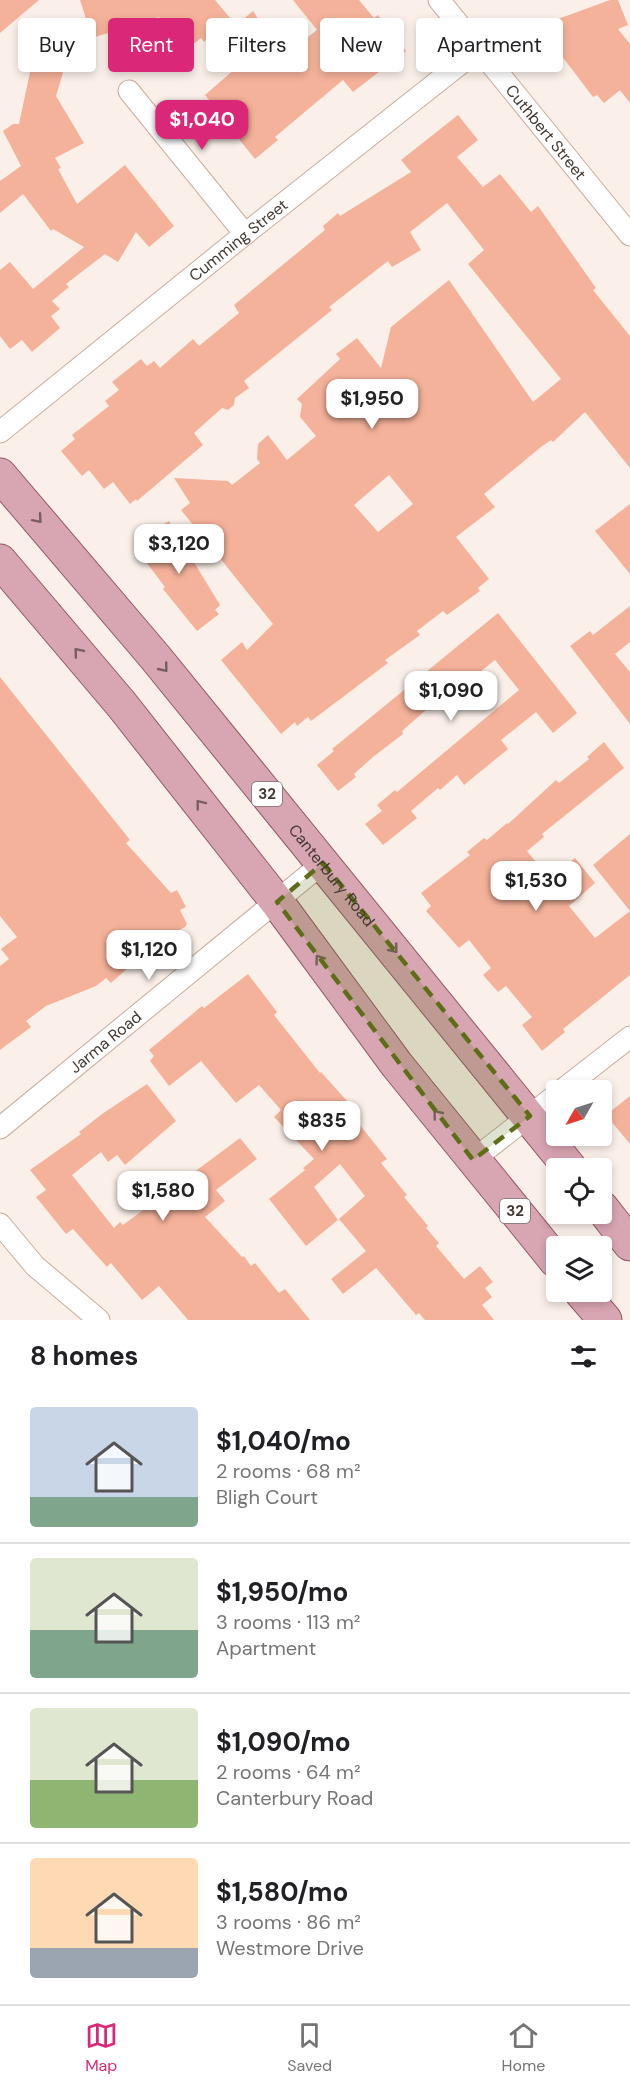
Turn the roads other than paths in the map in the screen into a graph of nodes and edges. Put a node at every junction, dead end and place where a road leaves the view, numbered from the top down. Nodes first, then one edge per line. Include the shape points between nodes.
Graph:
1 (439, 0) edge
2 (454, 18) edge
3 (450, 72) edge
4 (498, 72) edge
5 (129, 92) dead end
6 (245, 234) junction
7 (630, 235) edge
8 (0, 432) edge
9 (0, 475) edge
10 (0, 561) edge
11 (323, 863) junction
12 (277, 902) junction
13 (630, 1037) edge
14 (575, 1080) edge
15 (546, 1103) edge
16 (530, 1116) junction
17 (0, 1128) edge
18 (562, 1158) edge
19 (473, 1160) junction
20 (612, 1221) edge
21 (0, 1224) edge
22 (630, 1244) edge
23 (546, 1249) edge
24 (590, 1302) edge
25 (99, 1320) edge
26 (605, 1320) edge

1 - 2 street, Cuthbert Street
3 - 6 street, Cumming Street
4 - 7 street, Cuthbert Street
5 - 6 street
6 - 8 street, Cumming Street
9 -> 11 main road, Canterbury Road / 32
12 -> 10 main road, 32 via 122,705
11 - 12 street, Jarma Road
11 -> 16 main road, Canterbury Road / 32
12 - 17 street, Jarma Road
19 -> 12 main road, 32 via 397,1065
13 - 14 street
15 - 16 street
16 - 18 main road, Canterbury Road / 32
16 - 19 street
19 - 23 main road, 32
20 - 22 main road
21 - 25 street via 35,1266
24 - 26 main road

